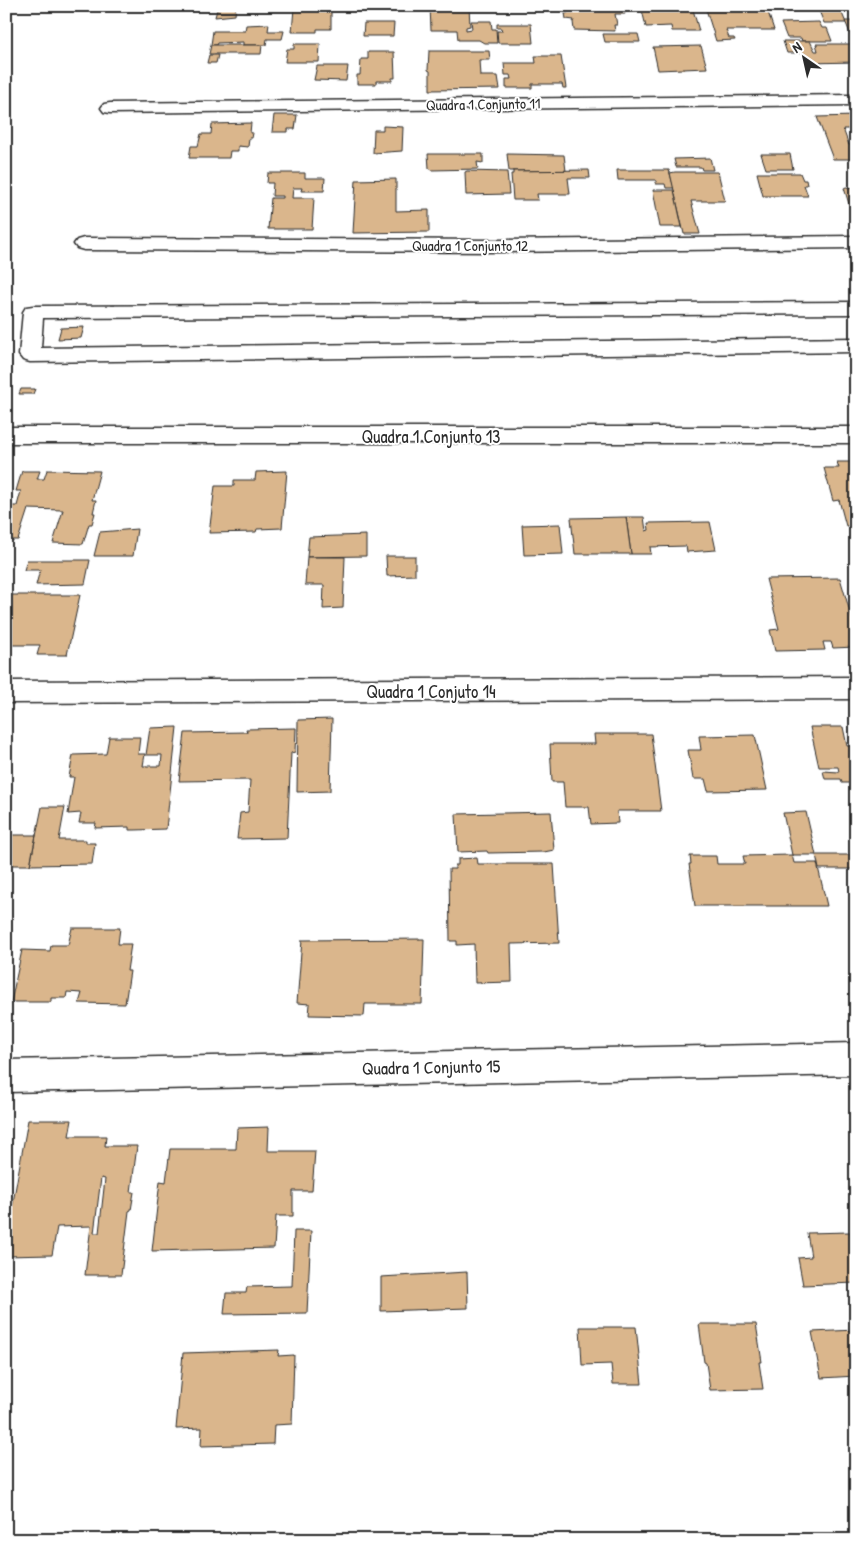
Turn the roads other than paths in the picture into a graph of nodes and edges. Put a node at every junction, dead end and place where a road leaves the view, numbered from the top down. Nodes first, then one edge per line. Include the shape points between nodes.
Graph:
1 (856, 100) edge
2 (110, 108) dead end
3 (856, 242) edge
4 (84, 244) dead end
5 (856, 308) edge
6 (856, 345) edge
7 (6, 435) edge
8 (856, 435) edge
9 (856, 688) edge
10 (6, 692) edge
11 (856, 1059) edge
12 (6, 1076) edge

1 - 2 street, Quadra 1 Conjunto 11
3 - 4 street, Quadra 1 Conjunto 12 via 498,246
5 - 6 street via 33,312 30,355
7 - 8 street, Quadra 1 Conjunto 13
9 - 10 street, Quadra 1 Conjuto 14
11 - 12 street, Quadra 1 Conjunto 15

